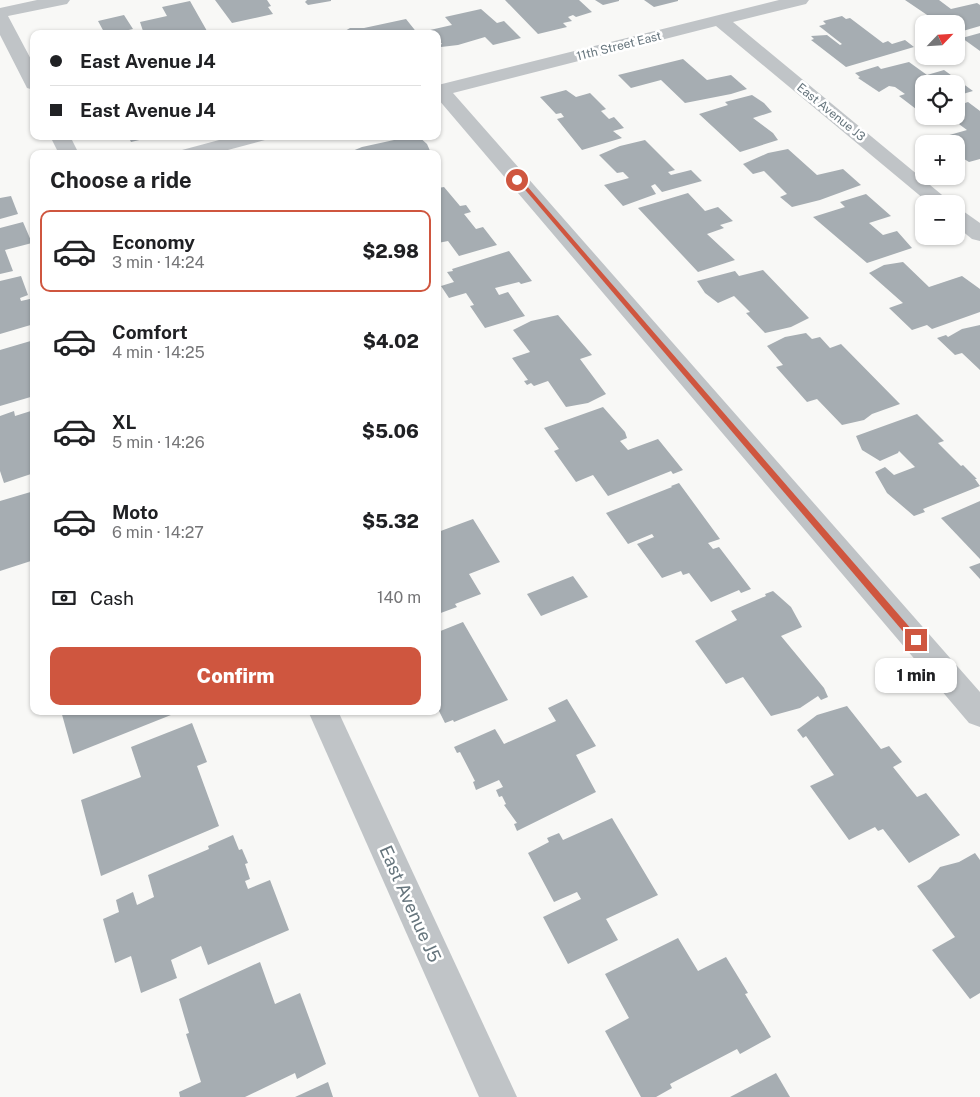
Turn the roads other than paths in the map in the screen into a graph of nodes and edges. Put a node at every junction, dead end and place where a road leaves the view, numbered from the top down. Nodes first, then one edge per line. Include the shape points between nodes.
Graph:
1 (61, 0) edge
2 (800, 0) edge
3 (0, 13) edge
4 (0, 17) edge
5 (719, 20) junction
6 (30, 76) edge
7 (441, 90) edge
8 (441, 93) edge
9 (243, 140) edge
10 (204, 150) edge
11 (932, 195) edge
12 (965, 222) edge
13 (980, 234) edge
14 (980, 714) edge
15 (325, 715) edge
16 (498, 1097) edge

1 - 3 street
2 - 5 street, 11th Street East
4 - 6 street
5 - 7 street, 11th Street East
5 - 11 street, East Avenue J3
8 - 14 street
9 - 10 street
12 - 13 street
15 - 16 street, East Avenue J5

